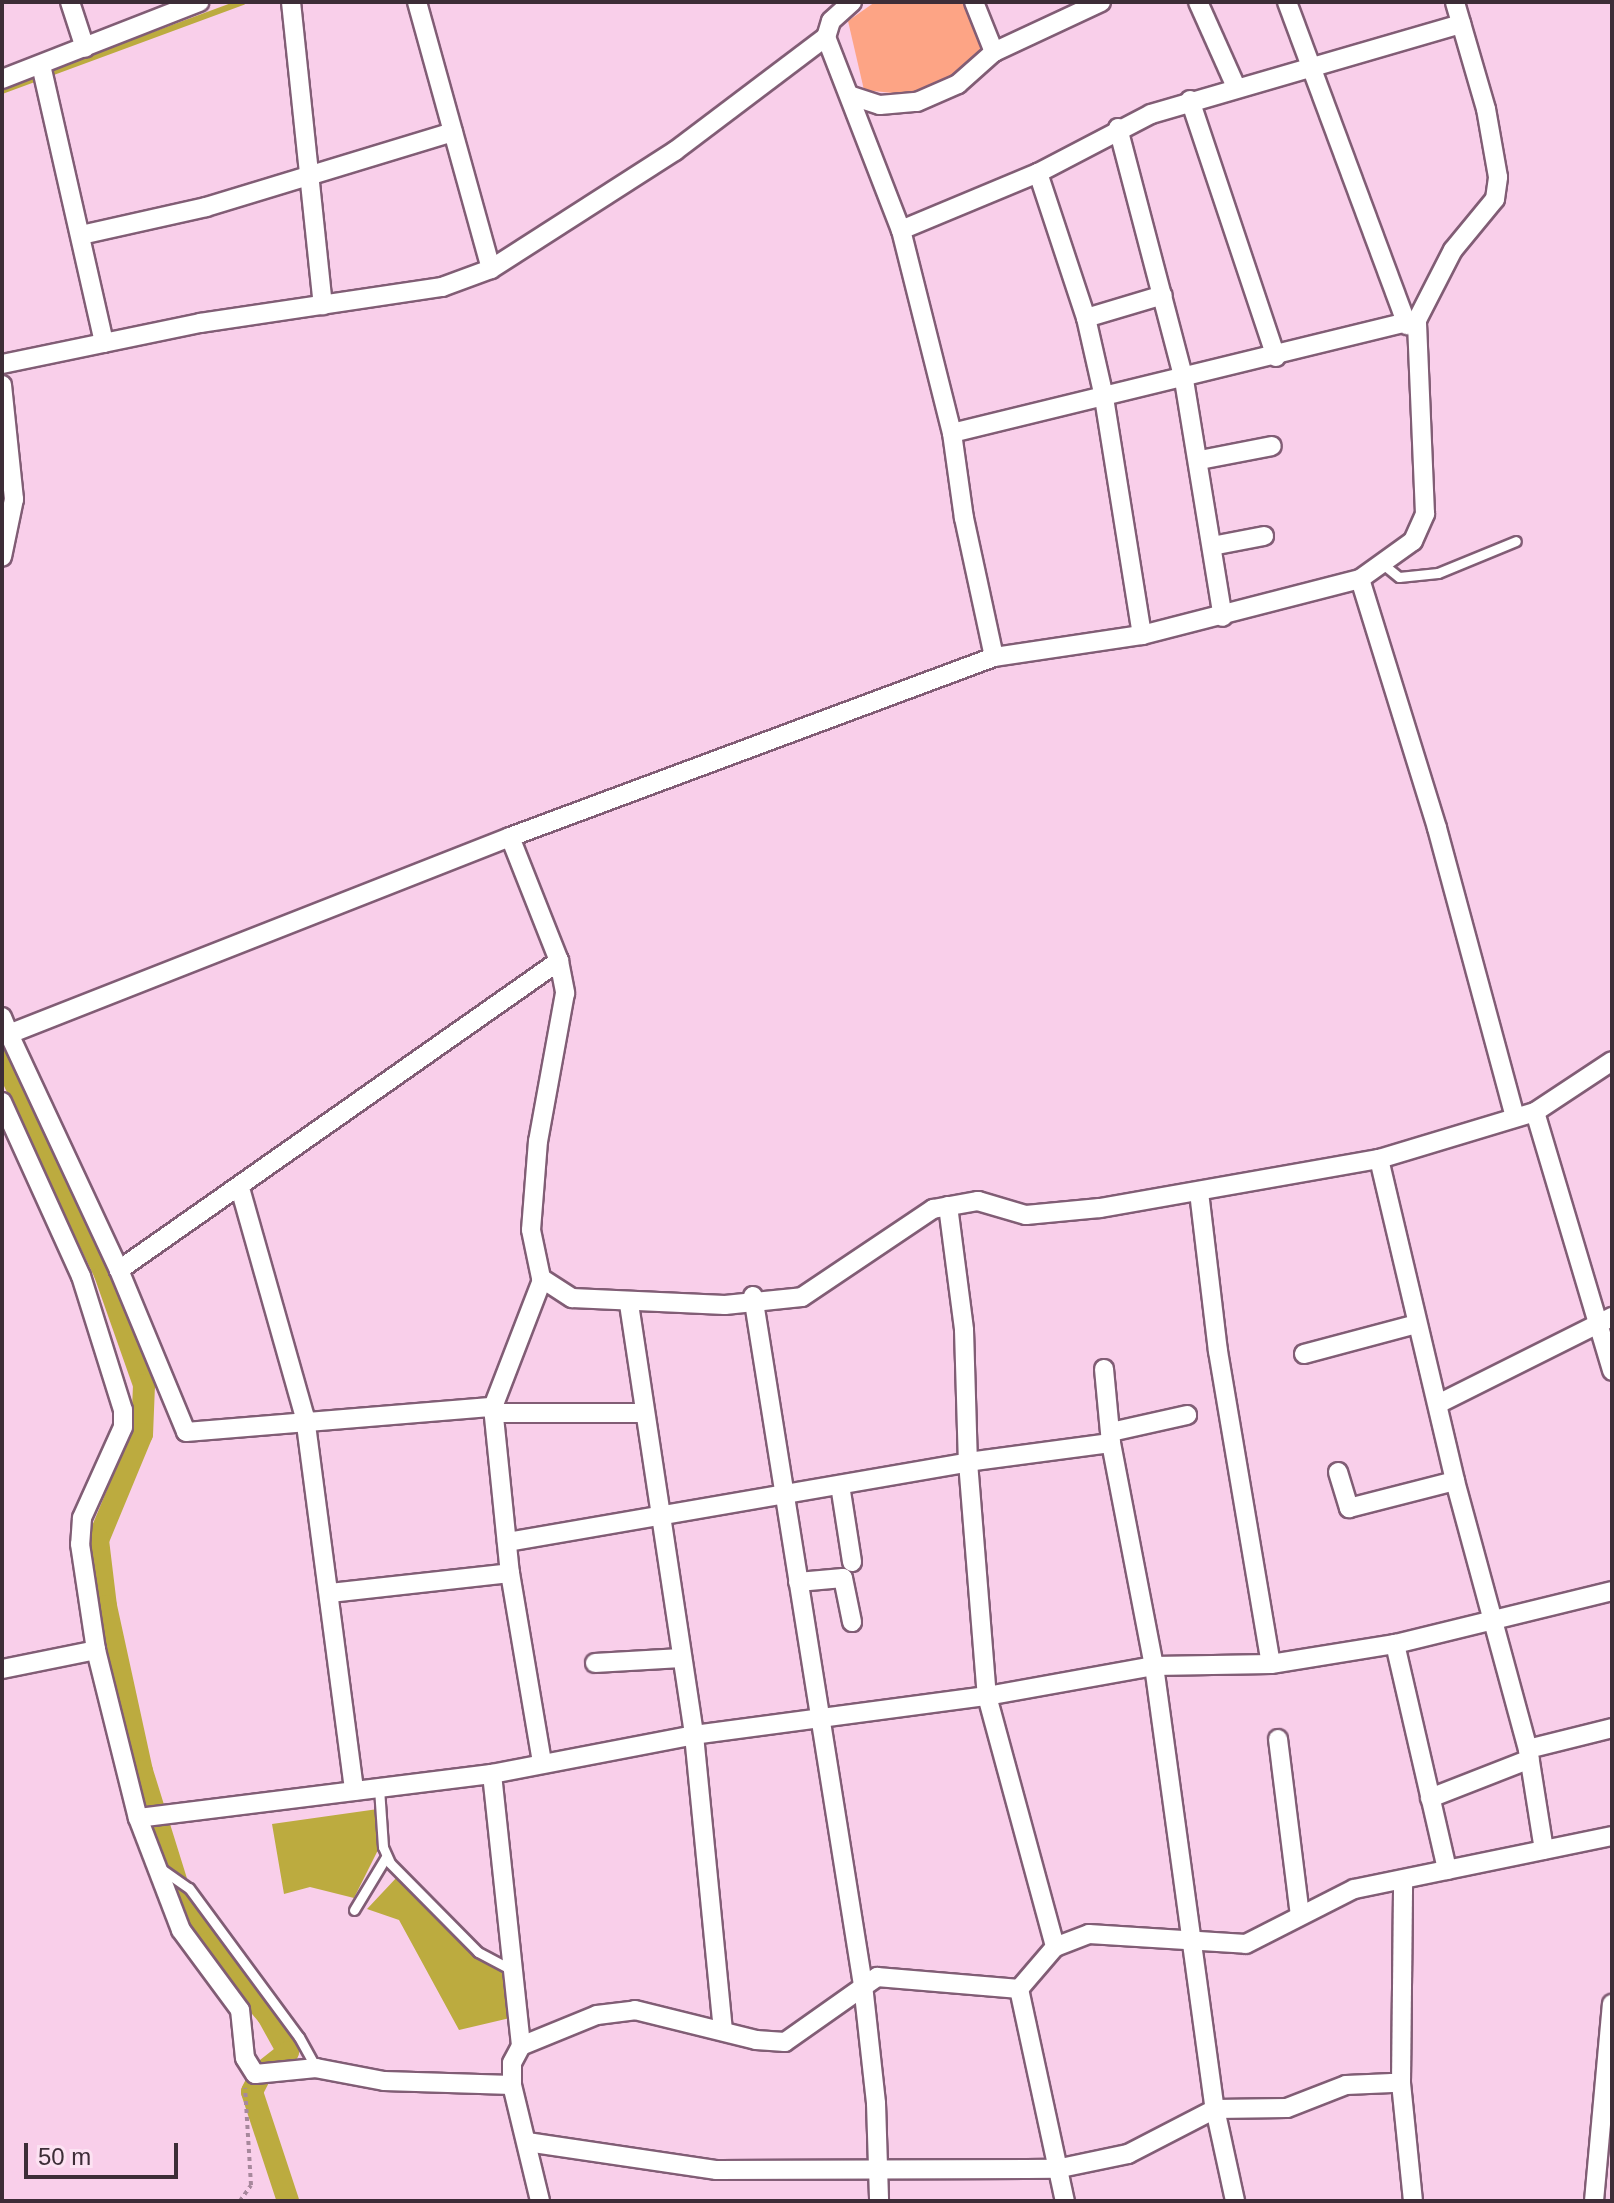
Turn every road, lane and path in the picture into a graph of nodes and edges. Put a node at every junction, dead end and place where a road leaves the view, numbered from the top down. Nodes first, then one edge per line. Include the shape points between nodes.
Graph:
1 (70, 2) edge
2 (200, 2) edge
3 (291, 2) edge
4 (417, 2) edge
5 (852, 2) edge
6 (974, 2) edge
7 (1101, 2) edge
8 (1198, 2) edge
9 (1287, 2) edge
10 (1455, 2) edge
11 (1461, 24) junction
12 (826, 37) junction
13 (85, 48) junction
14 (994, 52) junction
15 (1311, 63) junction
16 (41, 65) junction
17 (2, 79) edge
18 (1236, 87) junction
19 (852, 96) junction
20 (1190, 100) junction
21 (1118, 128) junction
22 (453, 132) junction
23 (1038, 173) junction
24 (310, 177) junction
25 (901, 230) junction
26 (81, 235) junction
27 (491, 269) junction
28 (1163, 295) junction
29 (323, 305) junction
30 (1086, 318) junction
31 (1412, 322) junction
32 (104, 343) junction
33 (1276, 357) junction
34 (2, 364) edge
35 (1184, 380) junction
36 (2, 385) edge
37 (1104, 397) junction
38 (952, 433) junction
39 (1272, 446) dead end
40 (1200, 460) junction
41 (1264, 536) dead end
42 (1516, 541) dead end
43 (1212, 546) junction
44 (2, 557) edge
45 (1384, 565) junction
46 (1360, 579) junction
47 (1223, 617) junction
48 (1142, 635) junction
49 (994, 657) junction
50 (510, 837) junction
51 (559, 961) junction
52 (6, 1025) edge
53 (1612, 1061) edge
54 (2, 1102) edge
55 (1535, 1112) junction
56 (1515, 1117) junction
57 (1379, 1159) junction
58 (240, 1188) junction
59 (1199, 1192) junction
60 (948, 1206) junction
61 (119, 1270) junction
62 (542, 1280) junction
63 (754, 1299) junction
64 (629, 1304) junction
65 (1605, 1319) edge
66 (1417, 1324) junction
67 (1304, 1354) dead end
68 (1104, 1369) dead end
69 (1612, 1371) edge
70 (1438, 1404) junction
71 (493, 1410) junction
72 (641, 1413) junction
73 (1187, 1415) dead end
74 (306, 1420) junction
75 (1111, 1438) junction
76 (968, 1462) junction
77 (1338, 1472) dead end
78 (1455, 1481) junction
79 (840, 1485) junction
80 (782, 1493) junction
81 (658, 1517) junction
82 (507, 1542) junction
83 (852, 1562) dead end
84 (510, 1573) junction
85 (798, 1582) junction
86 (1612, 1591) edge
87 (330, 1593) junction
88 (1494, 1620) junction
89 (852, 1622) dead end
90 (1395, 1644) junction
91 (96, 1650) junction
92 (681, 1658) junction
93 (595, 1663) dead end
94 (1271, 1664) junction
95 (1154, 1666) junction
96 (2, 1669) edge
97 (987, 1696) junction
98 (823, 1717) junction
99 (1612, 1728) edge
100 (694, 1735) junction
101 (1278, 1739) dead end
102 (1529, 1754) junction
103 (542, 1762) junction
104 (492, 1774) junction
105 (379, 1788) junction
106 (354, 1791) junction
107 (1430, 1798) junction
108 (138, 1818) junction
109 (1612, 1836) edge
110 (1544, 1850) junction
111 (386, 1857) junction
112 (154, 1864) junction
113 (1447, 1870) junction
114 (1403, 1880) junction
115 (354, 1910) dead end
116 (1300, 1915) junction
117 (1193, 1938) junction
118 (1055, 1947) junction
119 (514, 1971) junction
120 (863, 1985) junction
121 (1019, 1989) junction
122 (1612, 2004) edge
123 (723, 2029) junction
124 (521, 2046) junction
125 (316, 2068) junction
126 (249, 2070) junction
127 (1401, 2083) junction
128 (512, 2085) junction
129 (1215, 2109) junction
130 (527, 2142) junction
131 (880, 2166) junction
132 (1056, 2169) junction
133 (240, 2201) edge
134 (540, 2201) edge
135 (879, 2201) edge
136 (1065, 2201) edge
137 (1235, 2201) edge
138 (1413, 2201) edge
139 (1594, 2201) edge

1 - 13 street
2 - 13 street
3 - 24 street
4 - 22 street
5 - 12 street via 831,21
6 - 14 street
7 - 14 street
8 - 18 street
9 - 15 street
10 - 11 street
11 - 15 street
11 - 31 street via 1486,109 1497,188 1495,199 1434,281
12 - 19 street
12 - 27 street via 675,151
13 - 16 street
14 - 19 street via 958,84 917,102 880,105
15 - 18 street
15 - 31 street
16 - 17 street
16 - 26 street
18 - 20 street
19 - 25 street
20 - 21 street
20 - 33 street
21 - 23 street
21 - 28 street
22 - 24 street
22 - 27 street
23 - 25 street
23 - 30 street
24 - 26 street
24 - 29 street
25 - 38 street
26 - 32 street
27 - 29 street via 442,287
28 - 30 street
28 - 35 street
29 - 32 street
30 - 37 street
31 - 33 street
31 - 45 street via 1425,514 1413,541
32 - 34 street
33 - 35 street
35 - 37 street
35 - 40 street
36 - 44 street via 14,499
37 - 38 street
37 - 48 street
38 - 49 street
39 - 40 street
40 - 43 street
41 - 43 street
42 - 45 lane via 1438,573 1398,577
43 - 47 street
45 - 46 street
46 - 47 street
46 - 56 street via 1437,828
47 - 48 street
48 - 49 street
49 - 50 street
50 - 51 street
50 - 52 street
51 - 58 street
51 - 62 street via 565,1009 538,1141 531,1230
52 - 61 street
53 - 55 street
54 - 91 street via 81,1276 123,1410 119,1441 89,1500 80,1533
55 - 56 street
55 - 65 street
56 - 57 street
57 - 59 street
57 - 66 street
58 - 61 street
58 - 74 street
59 - 60 street via 1026,1215 991,1202
59 - 94 street via 1218,1351
60 - 63 street via 889,1235 811,1293
60 - 76 street via 964,1330
61 - 74 street via 186,1432
62 - 64 street via 572,1298
62 - 71 street
63 - 64 street
63 - 80 street
64 - 72 street
65 - 69 street
65 - 70 street
66 - 67 street
66 - 70 street
68 - 75 street
70 - 78 street
71 - 72 street
71 - 74 street
71 - 82 street
72 - 81 street
73 - 75 street
74 - 87 street
75 - 76 street
75 - 95 street
76 - 79 street
76 - 97 street
77 - 78 street via 1349,1508
78 - 88 street
79 - 80 street
79 - 83 street
80 - 81 street
80 - 85 street
81 - 82 street
81 - 92 street
82 - 84 street
84 - 87 street
84 - 103 street
85 - 89 street via 843,1578
85 - 98 street
86 - 88 street
87 - 106 street
88 - 90 street
88 - 102 street
90 - 94 street
90 - 107 street
91 - 96 street
91 - 108 street
92 - 93 street
92 - 100 street
94 - 95 street
95 - 97 street
95 - 117 street
97 - 98 street
97 - 118 street
98 - 100 street
98 - 120 street
99 - 102 street
100 - 103 street
100 - 123 street
101 - 116 street
102 - 107 street
102 - 110 street
103 - 104 street
104 - 105 street
104 - 119 street
105 - 106 street
105 - 111 lane
106 - 108 street
107 - 113 street
108 - 112 street
109 - 110 street
110 - 113 street
111 - 115 lane
111 - 119 lane via 478,1952
112 - 125 lane via 189,1888
112 - 126 street via 194,1952 240,2010
113 - 114 street
114 - 116 street via 1354,1889
114 - 127 street
116 - 117 street via 1246,1944
117 - 118 street via 1119,1932 1089,1934
117 - 129 street
118 - 121 street
119 - 124 street
120 - 121 street via 891,1976
120 - 123 street via 785,2042
120 - 131 street
121 - 132 street
122 - 139 street
123 - 124 street via 635,2010 597,2015
124 - 128 street via 512,2063
125 - 126 street via 265,2077
125 - 128 street via 384,2081
126 - 133 path via 244,2104 251,2185
127 - 129 street via 1346,2085 1287,2108
127 - 138 street
128 - 130 street
129 - 132 street via 1128,2154
129 - 137 street
130 - 131 street via 717,2170
130 - 134 street
131 - 132 street
131 - 135 street
132 - 136 street

